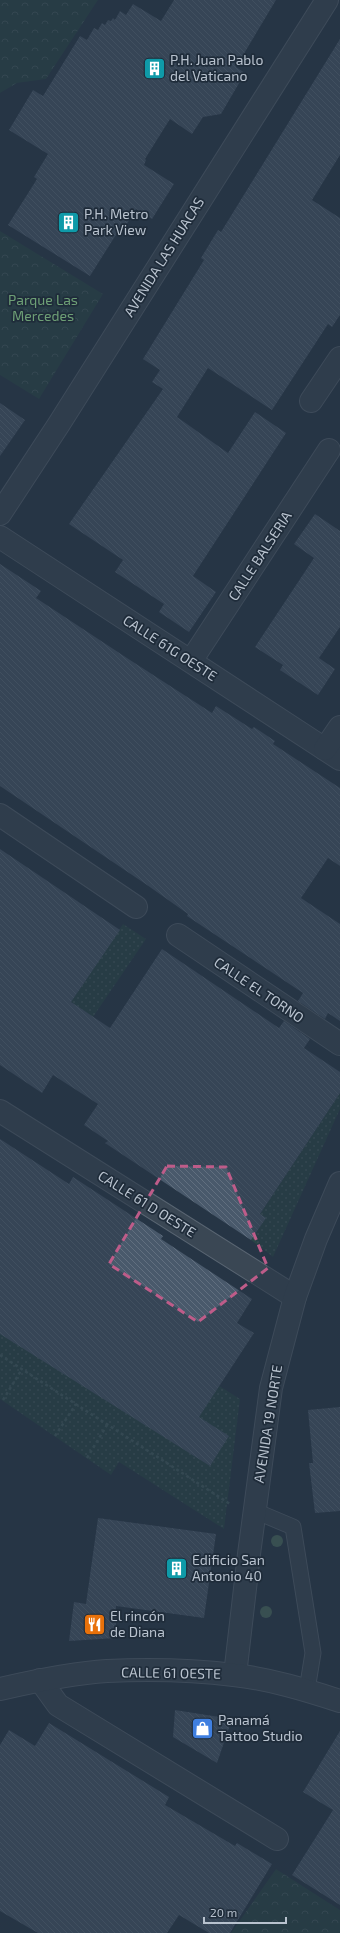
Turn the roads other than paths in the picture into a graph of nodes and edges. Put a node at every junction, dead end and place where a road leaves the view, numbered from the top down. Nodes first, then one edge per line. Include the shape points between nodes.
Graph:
1 (327, 0) edge
2 (340, 358) edge
3 (312, 401) dead end
4 (328, 450) dead end
5 (0, 514) edge
6 (0, 537) edge
7 (191, 661) junction
8 (340, 727) edge
9 (332, 754) edge
10 (0, 815) edge
11 (136, 907) dead end
12 (178, 935) dead end
13 (340, 1044) edge
14 (0, 1111) edge
15 (340, 1184) edge
16 (295, 1297) junction
17 (255, 1510) junction
18 (236, 1675) junction
19 (40, 1680) junction
20 (0, 1689) edge
21 (307, 1690) junction
22 (340, 1701) edge
23 (277, 1839) dead end

1 - 5 street, AVENIDA LAS HUACAS
2 - 3 street
4 - 7 street, CALLE BALSERIA
6 - 7 street, CALLE 61G OESTE
7 - 9 street, CALLE 61G OESTE
8 - 9 street
10 - 11 street
12 - 13 street, CALLE EL TORNO
14 - 16 street, CALLE 61 D OESTE
15 - 16 street, AVENIDA 19 NORTE
16 - 17 street, AVENIDA 19 NORTE via 272,1388
17 - 18 street, AVENIDA 19 NORTE
17 - 21 lane via 294,1527 313,1653
18 - 19 street, CALLE 61 OESTE via 186,1671 106,1671
18 - 21 street, CALLE 61 OESTE
19 - 20 street, CALLE 61 OESTE
19 - 23 street via 58,1705
21 - 22 street, CALLE 61 OESTE

